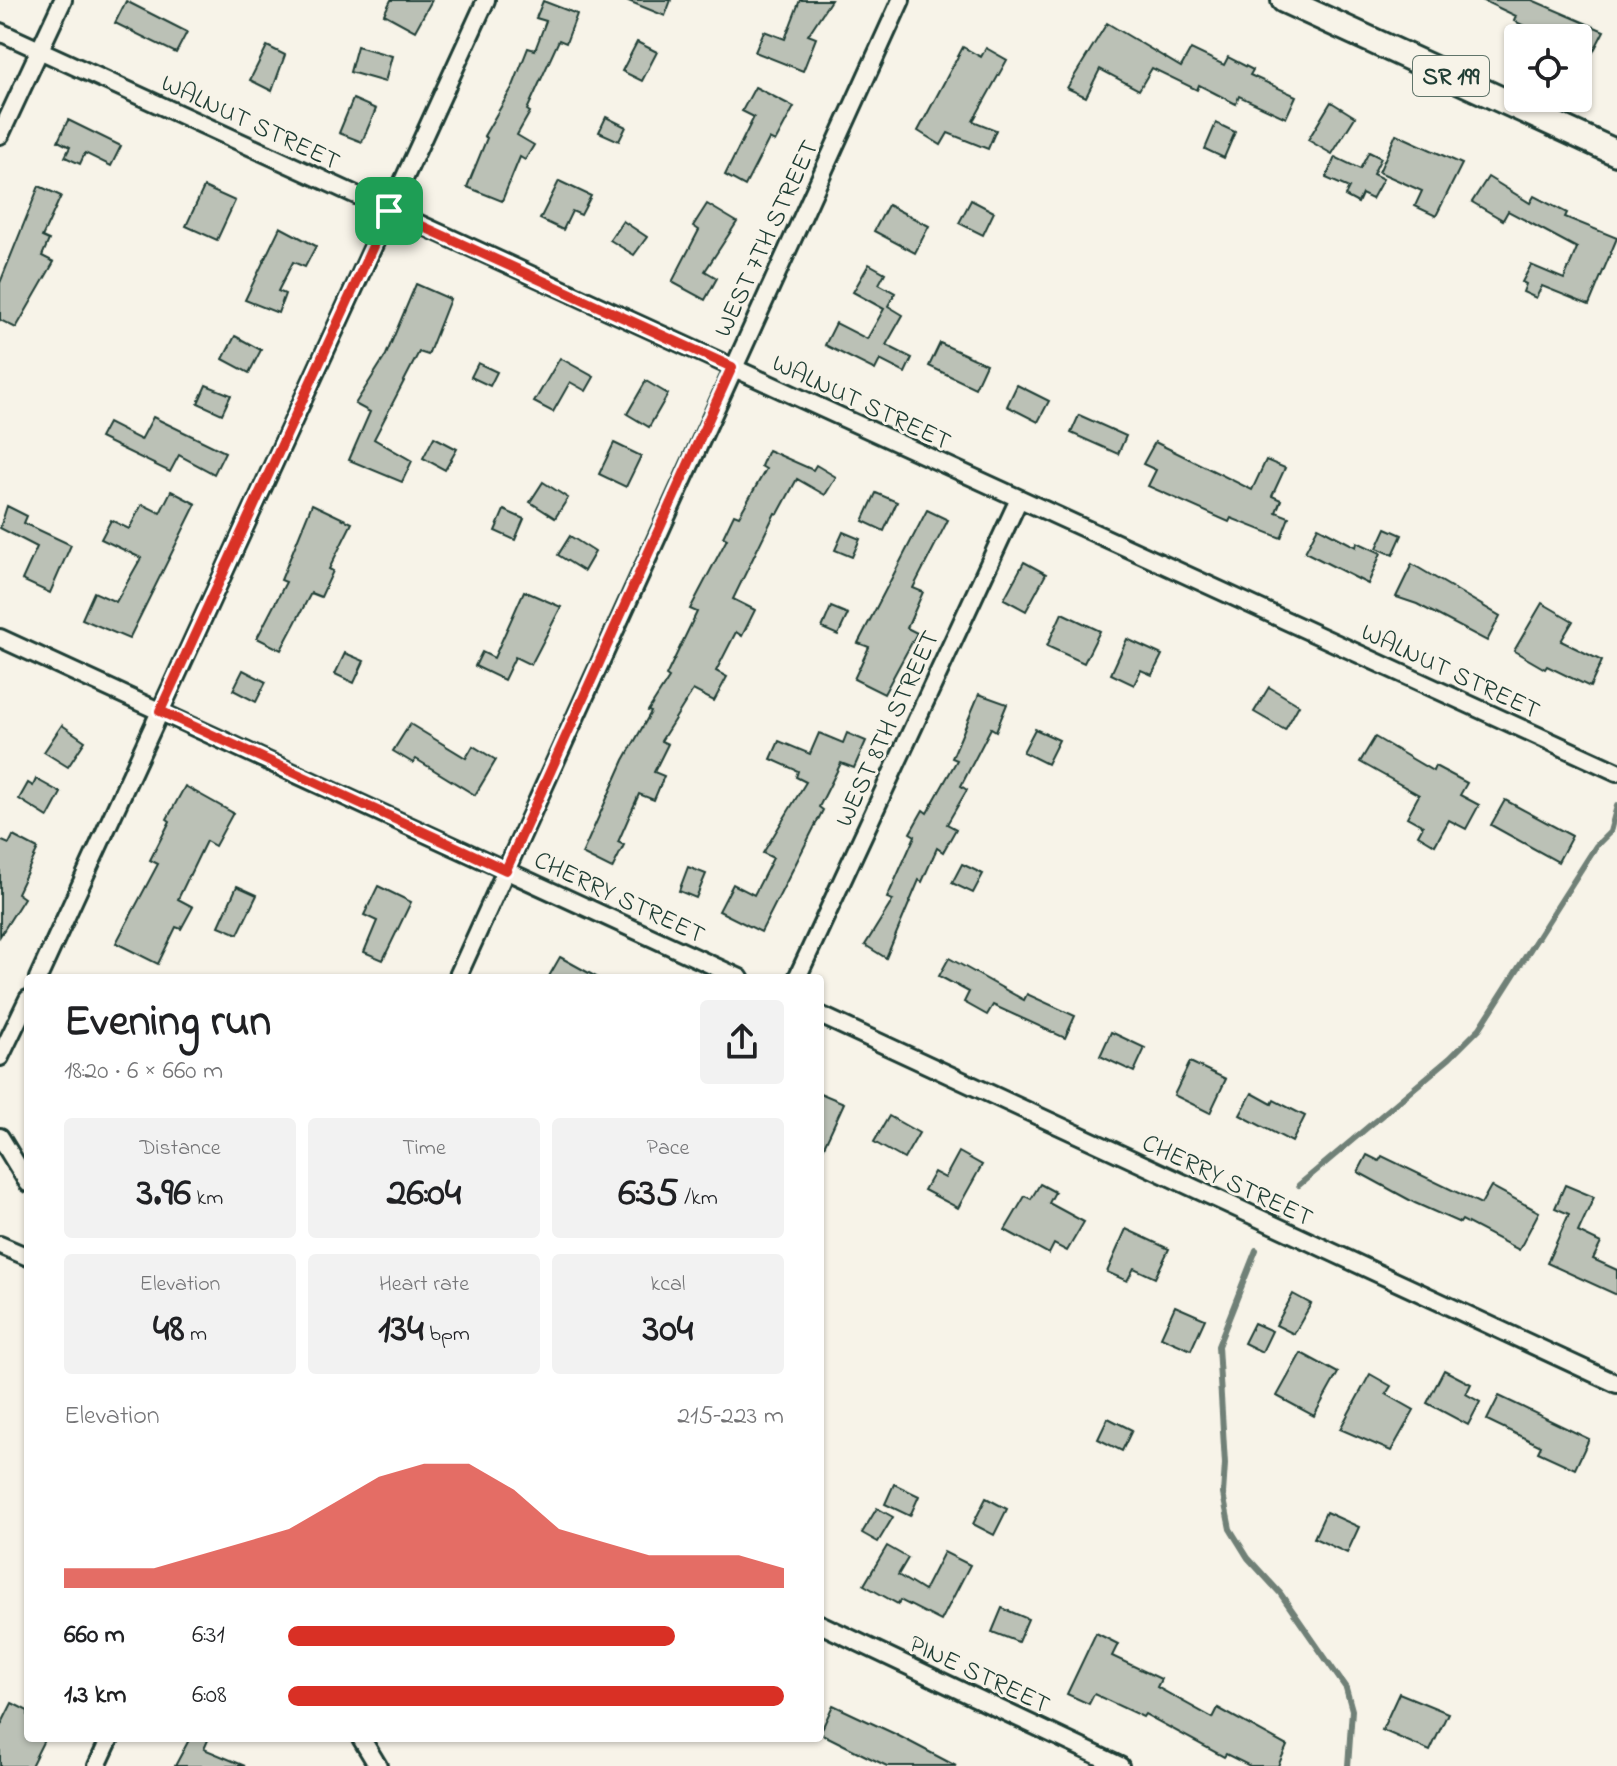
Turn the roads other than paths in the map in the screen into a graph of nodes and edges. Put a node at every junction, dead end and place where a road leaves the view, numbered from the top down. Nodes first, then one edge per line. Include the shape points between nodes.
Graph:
1 (63, 0) edge
2 (486, 0) edge
3 (901, 0) edge
4 (1284, 0) edge
5 (0, 32) edge
6 (39, 51) junction
7 (0, 135) edge
8 (1617, 153) edge
9 (389, 211) junction
10 (732, 367) junction
11 (1019, 499) junction
12 (0, 638) edge
13 (160, 711) junction
14 (1617, 772) edge
15 (506, 870) junction
16 (40, 974) edge
17 (459, 974) edge
18 (731, 974) edge
19 (799, 974) edge
20 (24, 1007) edge
21 (824, 1017) edge
22 (0, 1057) edge
23 (0, 1137) edge
24 (24, 1176) edge
25 (0, 1245) edge
26 (24, 1255) edge
27 (1617, 1384) edge
28 (824, 1626) edge
29 (108, 1742) edge
30 (363, 1742) edge
31 (97, 1766) edge
32 (378, 1766) edge
33 (1120, 1766) edge

1 - 6 street
2 - 9 street
3 - 10 street, WEST 7TH STREET
4 - 8 main road, SR 199
5 - 6 street, WALNUT STREET
6 - 7 street
6 - 9 street, WALNUT STREET
9 - 10 street, WALNUT STREET
9 - 13 street
10 - 11 street, WALNUT STREET
10 - 15 street, WEST 7TH STREET
11 - 14 street, WALNUT STREET
11 - 19 street, WEST 8TH STREET
12 - 13 street, CHERRY STREET
13 - 15 street, CHERRY STREET
13 - 16 street
15 - 17 street, WEST 7TH STREET
15 - 18 street, CHERRY STREET
20 - 22 street
21 - 27 street, CHERRY STREET
23 - 24 street
25 - 26 street
28 - 33 street, PINE STREET
29 - 31 street
30 - 32 street

